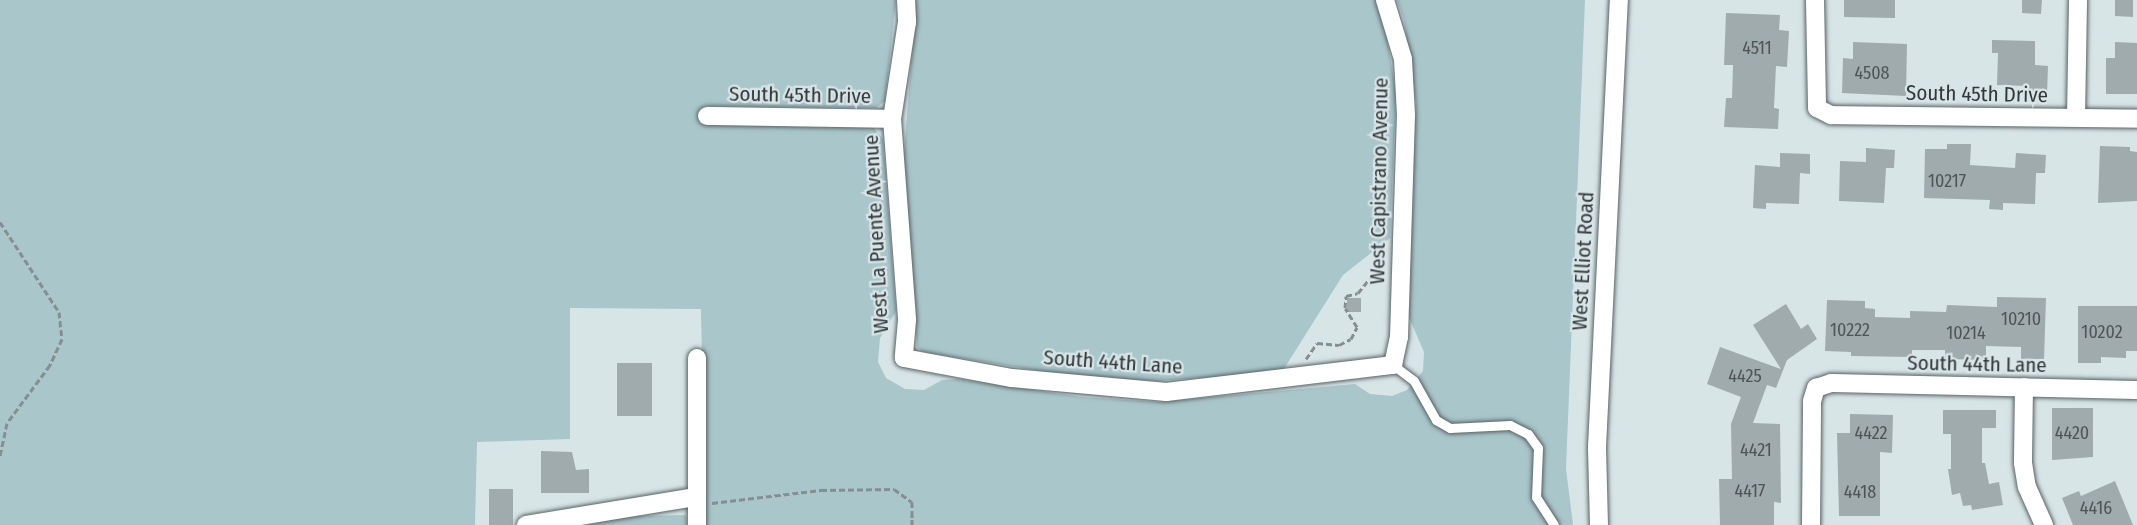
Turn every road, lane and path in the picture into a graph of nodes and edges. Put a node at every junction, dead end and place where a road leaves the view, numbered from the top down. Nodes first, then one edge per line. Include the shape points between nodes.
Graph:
1 (906, 0) edge
2 (1385, 0) edge
3 (1619, 0) edge
4 (1815, 0) edge
5 (2078, 0) edge
6 (707, 116) dead end
7 (2076, 117) junction
8 (892, 119) junction
9 (2137, 119) edge
10 (0, 222) edge
11 (1401, 278) junction
12 (698, 358) dead end
13 (904, 358) joint
14 (1393, 365) junction
15 (1308, 378) junction
16 (2024, 387) junction
17 (2137, 390) edge
18 (0, 457) edge
19 (695, 501) junction
20 (526, 525) edge
21 (696, 525) edge
22 (912, 525) edge
23 (1554, 525) edge
24 (1599, 525) edge
25 (1811, 525) edge
26 (2044, 525) edge

1 - 8 street, West La Puente Avenue via 907,22
2 - 11 street, West Capistrano Avenue via 1402,59
3 - 24 street, West Elliot Road via 1600,367
4 - 7 street, South 45th Drive via 1817,108 1831,115
5 - 7 street
6 - 8 street, South 45th Drive
7 - 9 street, South 45th Drive
8 - 13 street, West La Puente Avenue via 907,320
10 - 18 path via 59,312 62,339 50,365 7,423
11 - 14 street, West Capistrano Avenue via 1399,337
11 - 15 path via 1370,278 1358,293 1346,296 1345,308 1354,320 1355,333 1339,345 1317,342 1309,349 1305,357
12 - 19 street
13 - 15 street, South 44th Lane via 1012,378 1166,392
14 - 15 street, South 44th Lane
14 - 23 lane via 1414,381 1436,420 1450,428 1510,425 1528,434 1538,448 1536,497
16 - 17 street, South 44th Lane
16 - 25 street, South 44th Lane via 1831,383 1816,388 1812,401
16 - 26 street via 2023,463 2027,487
19 - 20 street
19 - 21 street
19 - 22 path via 879,488 906,495 912,502

